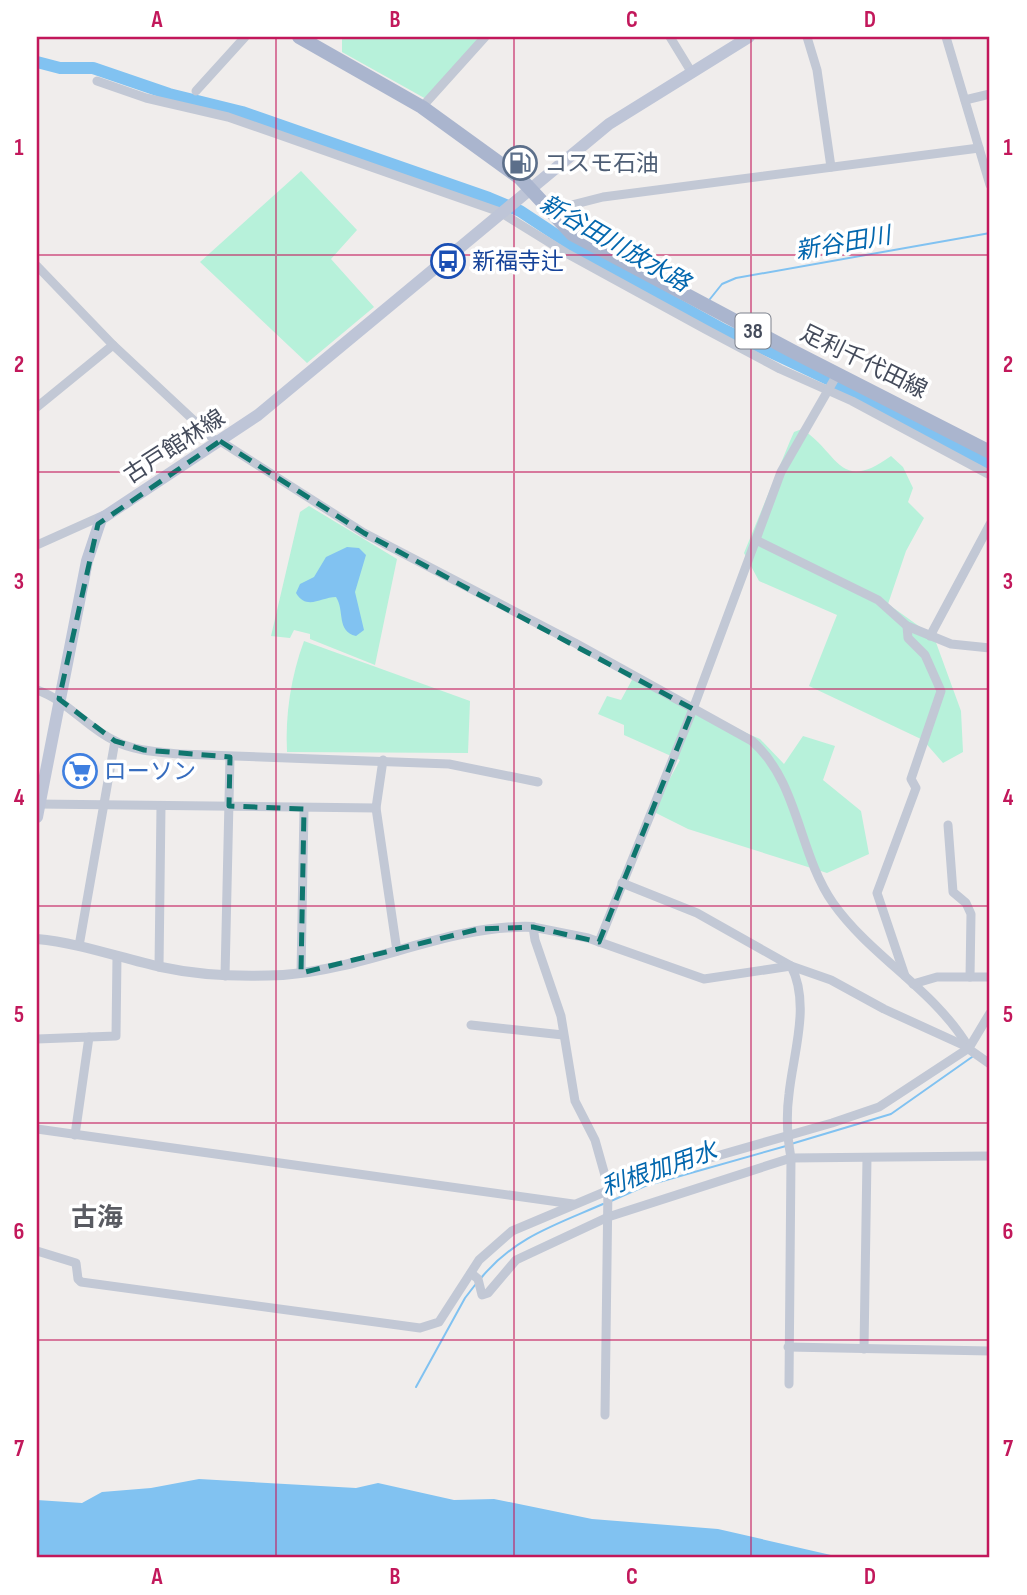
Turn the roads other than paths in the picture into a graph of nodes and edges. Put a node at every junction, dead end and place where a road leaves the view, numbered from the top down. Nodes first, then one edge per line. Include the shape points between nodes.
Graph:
1 (245, 37) edge
2 (299, 37) edge
3 (485, 37) edge
4 (670, 37) edge
5 (749, 37) edge
6 (807, 37) edge
7 (949, 38) edge
8 (692, 73) junction
9 (97, 81) dead end
10 (195, 91) dead end
11 (990, 94) edge
12 (965, 100) junction
13 (422, 107) junction
14 (983, 154) edge
15 (831, 167) junction
16 (990, 185) edge
17 (530, 188) junction
18 (505, 208) junction
19 (548, 211) junction
20 (37, 266) edge
21 (113, 345) junction
22 (837, 376) junction
23 (830, 390) junction
24 (37, 407) edge
25 (219, 442) junction
26 (990, 452) edge
27 (990, 475) edge
28 (106, 514) junction
29 (989, 529) edge
30 (756, 540) junction
31 (37, 545) edge
32 (907, 626) junction
33 (930, 636) junction
34 (990, 649) edge
35 (37, 690) edge
36 (59, 699) junction
37 (692, 709) junction
38 (115, 741) junction
39 (230, 757) junction
40 (383, 760) junction
41 (538, 782) dead end
42 (105, 805) junction
43 (161, 806) junction
44 (229, 806) junction
45 (38, 808) edge
46 (376, 808) junction
47 (304, 809) junction
48 (948, 825) dead end
49 (622, 883) junction
50 (533, 927) junction
51 (37, 939) edge
52 (599, 942) junction
53 (79, 946) junction
54 (397, 951) junction
55 (117, 956) junction
56 (791, 966) junction
57 (159, 967) junction
58 (301, 973) junction
59 (225, 976) junction
60 (905, 977) junction
61 (970, 977) junction
62 (990, 977) edge
63 (913, 984) junction
64 (990, 1013) edge
65 (471, 1025) dead end
66 (564, 1035) junction
67 (89, 1037) junction
68 (37, 1039) edge
69 (969, 1048) junction
70 (990, 1064) edge
71 (37, 1129) edge
72 (75, 1135) junction
73 (789, 1146) junction
74 (990, 1156) edge
75 (867, 1158) junction
76 (607, 1191) junction
77 (575, 1204) junction
78 (608, 1217) junction
79 (37, 1251) edge
80 (471, 1273) junction
81 (789, 1347) junction
82 (864, 1349) junction
83 (990, 1351) edge
84 (789, 1384) dead end
85 (605, 1415) dead end

1 - 10 street
2 - 13 main road, 足利千代田線 / 38
3 - 13 street
4 - 8 street
5 - 8 main road, 古戸館林線
6 - 15 street via 817,70
7 - 12 street
8 - 17 main road, 古戸館林線 via 610,124
9 - 18 street via 228,117
11 - 12 street
12 - 14 street
13 - 17 main road, 足利千代田線 / 38
14 - 15 street
14 - 16 street
15 - 19 street via 603,197
17 - 18 main road, 古戸館林線
17 - 19 main road, 足利千代田線 / 38
18 - 23 street via 568,254
18 - 25 main road, 古戸館林線 via 275,402
19 - 22 main road, 足利千代田線 / 38 via 591,245
20 - 21 street
21 - 24 street
21 - 25 street
22 - 23 street
22 - 26 main road, 足利千代田線 / 38
23 - 27 street
23 - 30 street via 781,472
25 - 28 main road, 古戸館林線
25 - 37 street via 364,533
28 - 31 street
28 - 36 main road via 98,524 87,561
29 - 33 street
30 - 32 street via 877,600
30 - 37 street
32 - 33 street
32 - 60 street via 908,638 925,655 941,697 911,779 916,788 877,893
33 - 34 street via 950,644
35 - 36 street
36 - 38 street
36 - 45 main road
37 - 49 street
37 - 60 street via 764,751 779,774 818,877 833,902
38 - 39 street via 156,751
38 - 42 street
39 - 40 street
39 - 44 street
40 - 41 street via 449,764
40 - 46 street
42 - 43 street
42 - 45 street
42 - 53 street
43 - 44 street
43 - 57 street
44 - 47 street
44 - 59 street
46 - 47 street
46 - 54 street
47 - 58 street
48 - 61 street via 953,892 971,914
49 - 52 street
49 - 56 street via 697,914
50 - 52 street
50 - 54 street via 480,929
50 - 66 street
51 - 53 street
52 - 56 street via 704,979
53 - 55 street
54 - 58 street
55 - 57 street
55 - 67 street via 116,1036
56 - 69 street
56 - 73 street via 799,1035 788,1096
57 - 59 street
58 - 59 street
60 - 63 street
61 - 62 street
61 - 63 street via 937,977
63 - 69 street
64 - 69 street
65 - 66 street
66 - 76 street via 575,1101 595,1140
67 - 68 street
67 - 72 street
69 - 70 street
69 - 73 street via 879,1107
71 - 72 street
72 - 77 street
73 - 75 street
73 - 76 street via 645,1176
73 - 78 street
73 - 81 street
74 - 75 street
75 - 82 street
76 - 77 street
76 - 78 street
77 - 80 street via 501,1237
78 - 80 street via 516,1260 488,1293 482,1295 478,1279
78 - 85 street
79 - 80 street via 76,1263 81,1282 424,1328 439,1322
81 - 82 street
81 - 84 street
82 - 83 street

